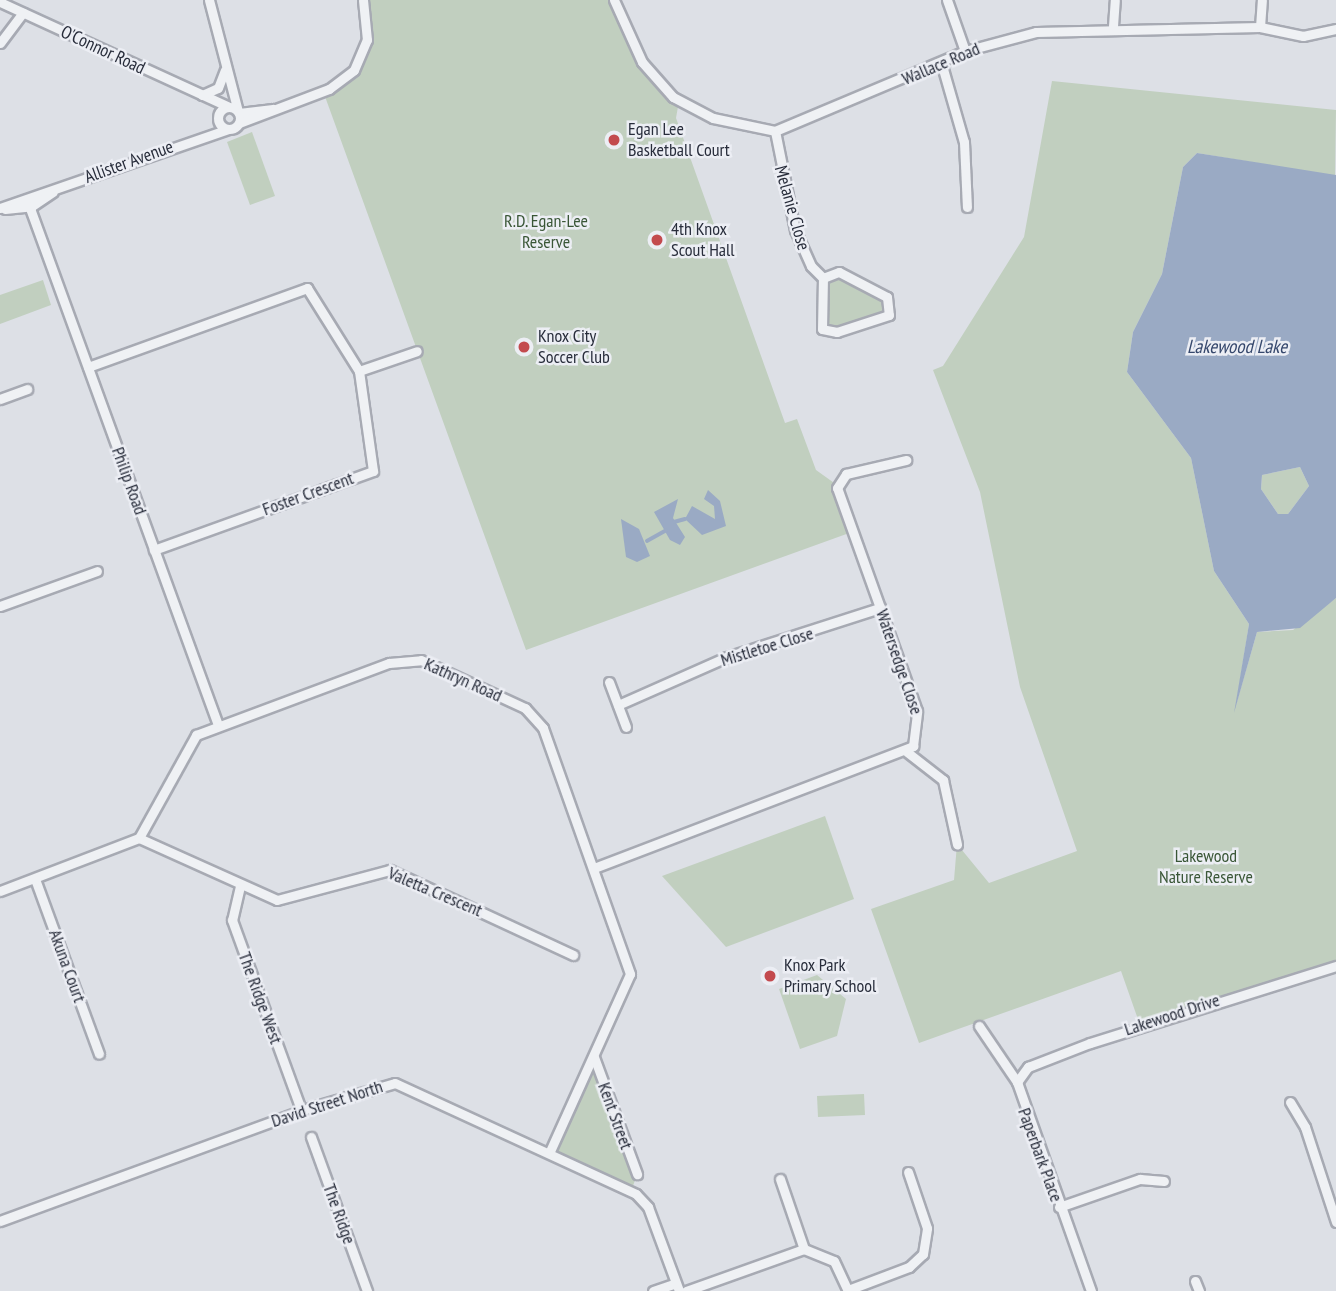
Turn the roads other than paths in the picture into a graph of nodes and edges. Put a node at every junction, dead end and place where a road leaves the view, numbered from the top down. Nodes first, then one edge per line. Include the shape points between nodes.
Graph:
1 (209, 0) edge
2 (363, 0) edge
3 (614, 0) edge
4 (947, 0) edge
5 (1115, 0) edge
6 (1262, 0) edge
7 (0, 2) edge
8 (23, 13) junction
9 (1113, 26) junction
10 (1260, 27) junction
11 (1336, 29) edge
12 (0, 43) edge
13 (965, 51) junction
14 (940, 62) junction
15 (225, 68) junction
16 (204, 96) junction
17 (227, 106) junction
18 (218, 116) junction
19 (239, 116) junction
20 (228, 129) junction
21 (775, 131) junction
22 (194, 139) junction
23 (28, 204) junction
24 (967, 207) dead end
25 (0, 209) edge
26 (823, 278) junction
27 (416, 351) dead end
28 (88, 367) junction
29 (359, 371) junction
30 (27, 389) dead end
31 (0, 399) edge
32 (906, 460) dead end
33 (154, 550) junction
34 (97, 570) dead end
35 (0, 606) edge
36 (880, 608) junction
37 (609, 682) dead end
38 (618, 705) junction
39 (218, 725) junction
40 (625, 727) dead end
41 (907, 752) junction
42 (139, 838) junction
43 (957, 844) dead end
44 (594, 868) junction
45 (35, 878) junction
46 (240, 886) junction
47 (0, 891) edge
48 (573, 955) dead end
49 (1336, 966) edge
50 (979, 1026) dead end
51 (99, 1054) dead end
52 (594, 1057) junction
53 (1017, 1082) junction
54 (1290, 1102) dead end
55 (301, 1110) junction
56 (311, 1137) dead end
57 (549, 1153) junction
58 (908, 1172) dead end
59 (637, 1174) dead end
60 (780, 1179) dead end
61 (1164, 1181) dead end
62 (1059, 1207) junction
63 (0, 1221) edge
64 (1336, 1222) edge
65 (804, 1249) junction
66 (1195, 1281) dead end
67 (678, 1287) edge
68 (367, 1291) edge
69 (653, 1291) edge
70 (686, 1291) edge
71 (848, 1291) edge
72 (1091, 1291) edge
73 (1199, 1291) edge

1 - 15 street
2 - 19 street via 368,28 359,64 329,89 279,108
3 - 21 street via 639,58 668,93 713,118
4 - 13 street
5 - 9 street
6 - 10 street
7 - 8 street, O'Connor Road
8 - 12 street
8 - 16 street, O'Connor Road
9 - 10 street, Wallace Road via 1236,32
9 - 13 street, Wallace Road via 1036,32
10 - 11 street, Wallace Road via 1297,36
13 - 14 street, Wallace Road
14 - 21 street, Wallace Road
14 - 24 street via 964,142
15 - 16 street via 218,88
15 - 19 street
16 - 17 street, O'Connor Road
16 - 18 street
17 - 18 street, Allister Avenue
17 - 19 street, O'Connor Road
18 - 20 street
18 - 22 street, Allister Avenue
19 - 20 street, Allister Avenue
20 - 22 street, Allister Avenue
21 - 26 street, Melanie Close via 795,230
22 - 23 street, Allister Avenue via 63,186
23 - 25 street, Allister Avenue
23 - 28 street, Philip Road
26 - 26 street via 851,272 887,297 891,312 825,331 819,320
27 - 29 street
28 - 29 street, Foster Crescent via 307,288
28 - 33 street, Philip Road
29 - 33 street, Foster Crescent via 373,471
30 - 31 street
32 - 36 street, Watersedge Close via 846,474 837,485
33 - 39 street, Philip Road
34 - 35 street
36 - 38 street, Mistletoe Close via 727,657
36 - 41 street, Watersedge Close via 920,719
37 - 38 street
38 - 40 street
39 - 42 street, Kathryn Road via 188,743
39 - 44 street, Kathryn Road via 398,659 428,663 536,717
41 - 43 street via 943,780
41 - 44 street
42 - 45 street
42 - 46 street, Valetta Crescent
44 - 52 street, Kathryn Road via 630,974
45 - 47 street
45 - 51 street, Akuna Court
46 - 48 street, Valetta Crescent via 287,900 390,870
46 - 55 street, The Ridge West via 232,920
49 - 53 street, Lakewood Drive via 1090,1043 1028,1067
50 - 53 street, Paperbark Place
52 - 57 street, Kathryn Road
52 - 59 street, Kent Street
53 - 62 street, Paperbark Place
54 - 64 street via 1305,1127
55 - 57 street, David Street North via 395,1083
55 - 63 street, David Street North
56 - 68 street, The Ridge
57 - 67 street, David Street North via 644,1201
58 - 71 street via 927,1228 923,1254 909,1267
60 - 65 street
61 - 62 street via 1140,1179
62 - 72 street, Paperbark Place
65 - 70 street
65 - 71 street via 834,1261
66 - 73 street
67 - 69 street

